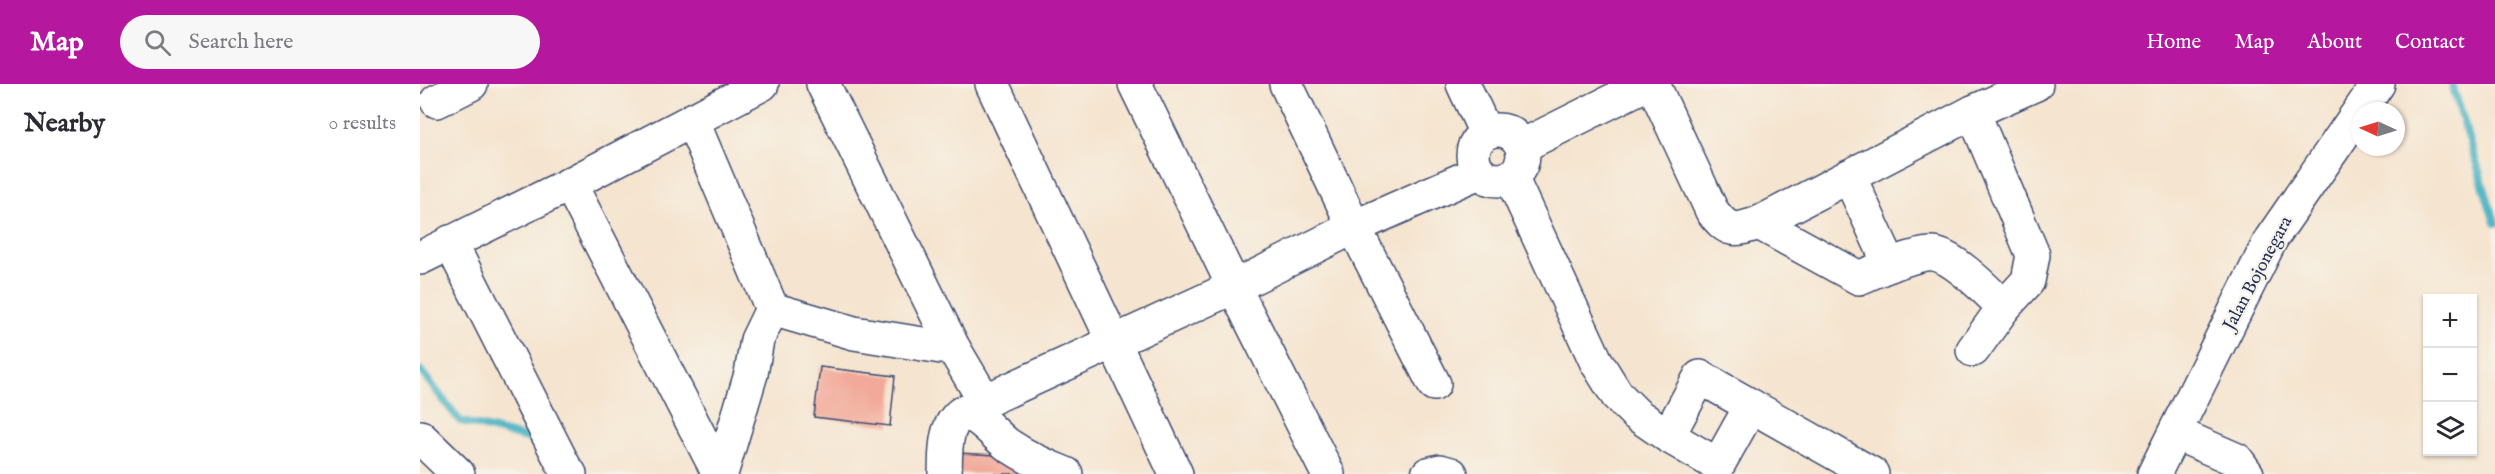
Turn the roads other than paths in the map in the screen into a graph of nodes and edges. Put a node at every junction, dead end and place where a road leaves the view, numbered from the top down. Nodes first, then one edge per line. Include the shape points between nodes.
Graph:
1 (471, 84) edge
2 (762, 84) edge
3 (823, 84) edge
4 (992, 84) edge
5 (1135, 84) edge
6 (1286, 84) edge
7 (1463, 84) edge
8 (1646, 84) edge
9 (1653, 84) edge
10 (2036, 84) edge
11 (2378, 84) edge
12 (437, 101) dead end
13 (1973, 112) junction
14 (692, 120) junction
15 (1486, 133) junction
16 (1522, 146) junction
17 (1479, 172) junction
18 (1850, 176) junction
19 (1511, 177) junction
20 (570, 184) junction
21 (1759, 223) junction
22 (1354, 227) junction
23 (450, 242) junction
24 (420, 258) edge
25 (1890, 265) junction
26 (1234, 287) junction
27 (2004, 307) junction
28 (772, 309) junction
29 (1114, 342) junction
30 (954, 349) junction
31 (1972, 350) dead end
32 (1434, 384) dead end
33 (1751, 406) junction
34 (2175, 433) junction
35 (1668, 436) junction
36 (420, 437) edge
37 (441, 470) edge
38 (1715, 470) edge
39 (570, 474) edge
40 (720, 474) edge
41 (945, 474) edge
42 (1066, 474) edge
43 (1176, 474) edge
44 (1329, 474) edge
45 (1428, 474) edge
46 (1451, 474) edge
47 (1872, 474) edge
48 (2154, 474) edge
49 (2247, 474) edge

1 - 12 street
2 - 14 street
3 - 30 street
4 - 29 street
5 - 26 street
6 - 22 street
7 - 15 street
8 - 16 street
9 - 21 street via 1712,211 1723,225 1736,230
10 - 13 street
11 - 34 street, Jalan Bojonegara via 2271,239
13 - 18 street
13 - 27 street via 2033,255 2028,281
14 - 20 street
14 - 28 street
15 - 16 street via 1511,133
15 - 17 street via 1473,155
16 - 19 street via 1522,164
17 - 19 street via 1494,181
17 - 22 street
18 - 21 street
18 - 25 street
19 - 35 street via 1596,361 1629,408
20 - 23 street
20 - 40 street
21 - 25 street via 1859,278
22 - 26 street
22 - 32 street
23 - 24 street
23 - 39 street
25 - 27 street via 1936,254 1972,277
26 - 29 street
26 - 44 street
27 - 31 street
28 - 30 street via 854,333
28 - 40 street via 757,340 751,374
29 - 30 street via 989,399 980,393
29 - 43 street
33 - 35 street via 1700,377
33 - 38 street
33 - 47 street
34 - 48 street, Jalan Bojonegara
34 - 49 street via 2237,460
35 - 38 street
36 - 37 street
41 - 42 street via 946,440 956,417 963,412 973,414 1005,443 1032,460
45 - 46 street

